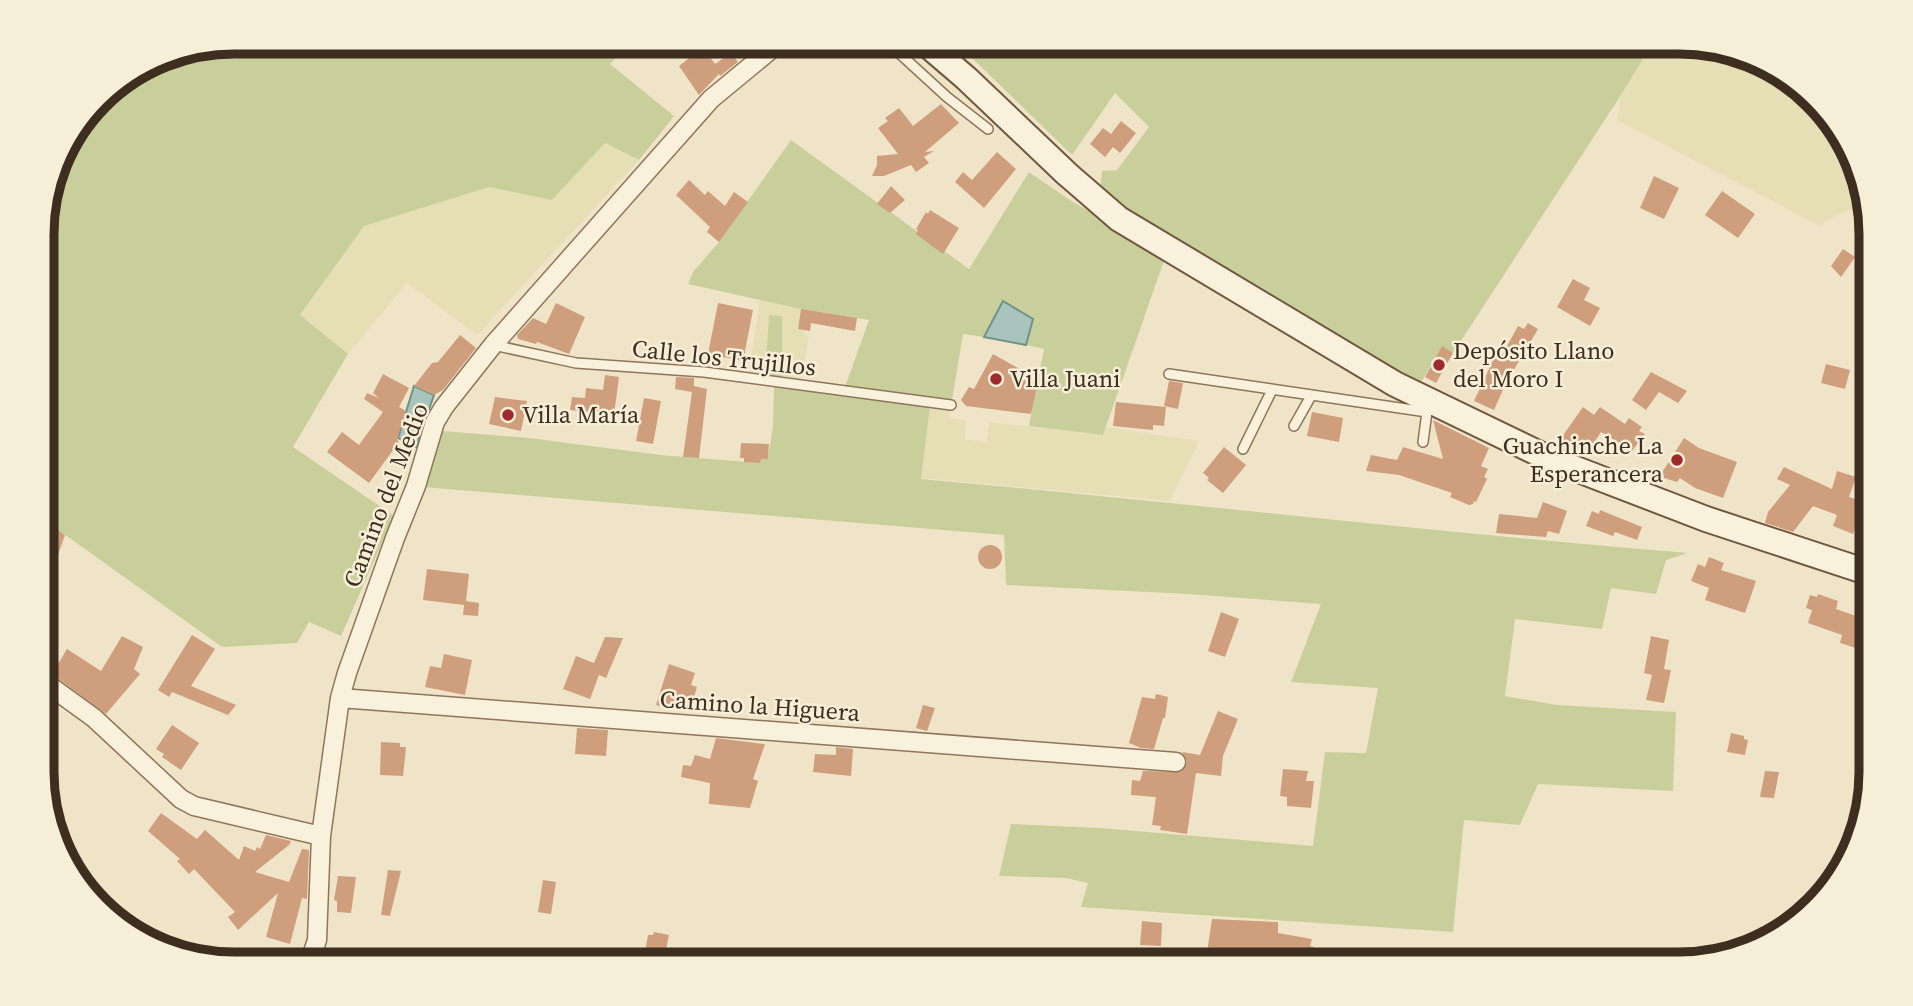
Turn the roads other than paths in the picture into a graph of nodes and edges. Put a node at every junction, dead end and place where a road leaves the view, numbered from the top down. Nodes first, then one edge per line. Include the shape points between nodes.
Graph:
1 (765, 55) edge
2 (901, 55) edge
3 (939, 55) edge
4 (988, 130) dead end
5 (493, 345) junction
6 (1169, 374) dead end
7 (1272, 390) junction
8 (1311, 396) junction
9 (951, 405) dead end
10 (1429, 407) junction
11 (1294, 426) dead end
12 (1423, 442) dead end
13 (1242, 449) dead end
14 (1859, 569) edge
15 (54, 689) edge
16 (340, 698) junction
17 (1176, 762) dead end
18 (320, 836) junction
19 (313, 952) edge

1 - 5 street, Camino del Medio via 711,99
2 - 4 lane
3 - 10 main road via 1119,219
5 - 9 lane, Calle los Trujillos via 576,363 657,367
5 - 16 street, Camino del Medio via 435,422
6 - 7 lane
7 - 8 lane
7 - 13 lane
8 - 10 lane
8 - 11 lane
10 - 12 lane
10 - 14 main road via 1706,519
15 - 18 street via 93,718 181,799
16 - 17 street, Camino la Higuera
16 - 18 street, Camino del Medio
18 - 19 street, Camino del Medio

